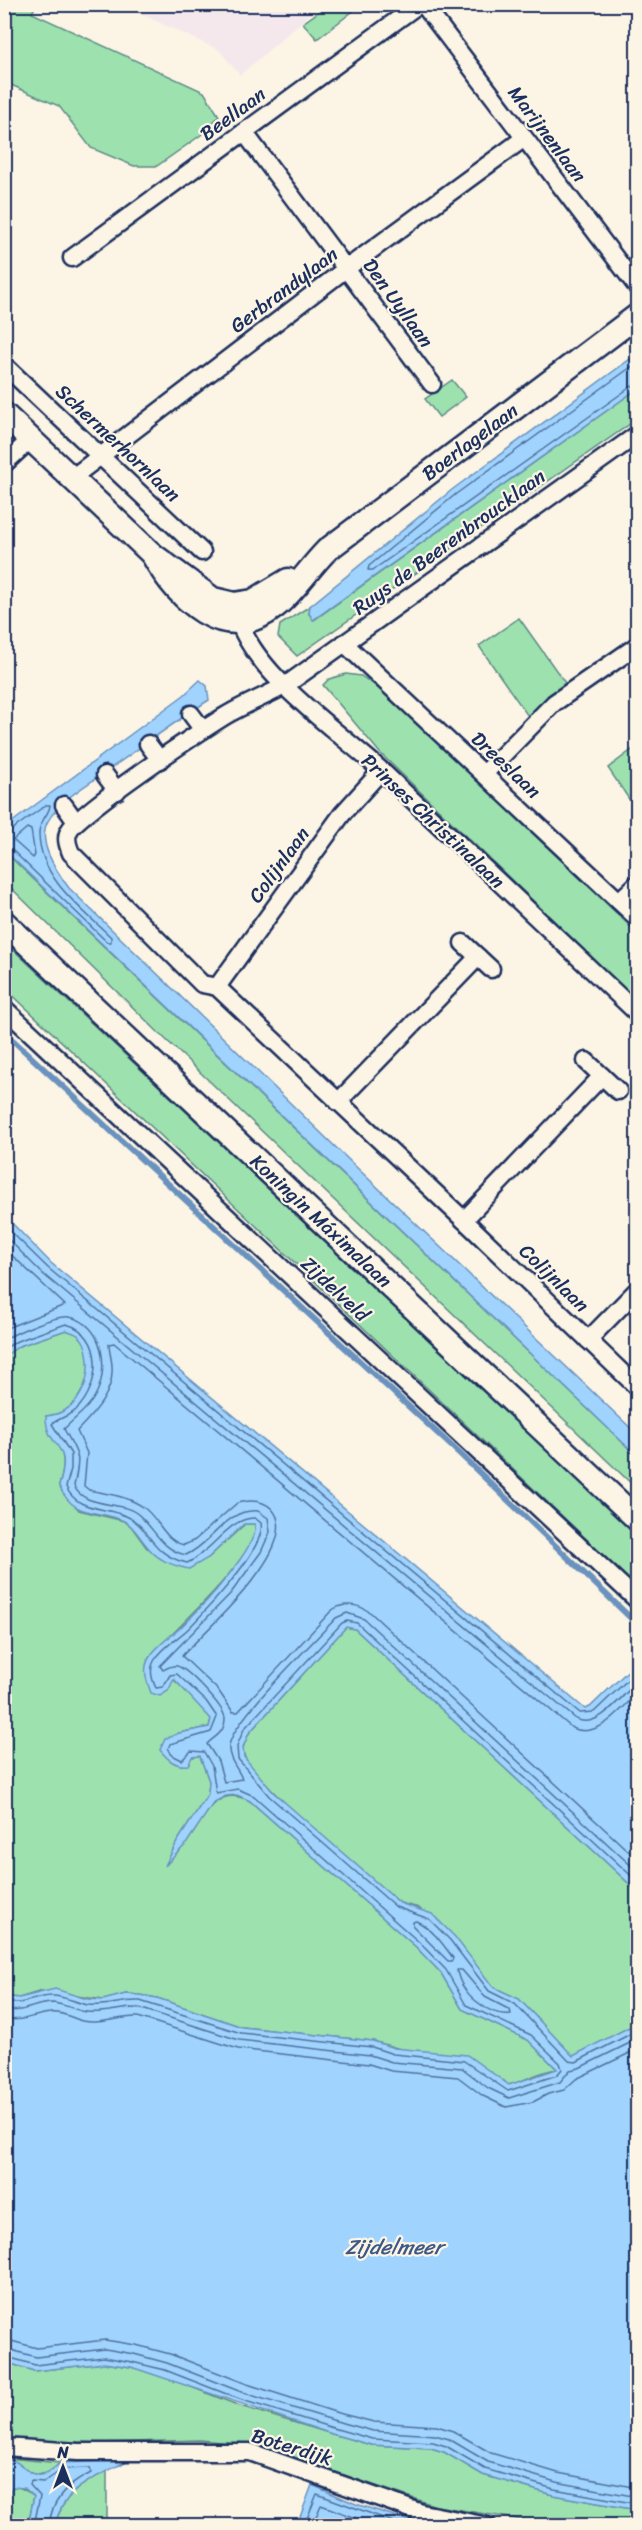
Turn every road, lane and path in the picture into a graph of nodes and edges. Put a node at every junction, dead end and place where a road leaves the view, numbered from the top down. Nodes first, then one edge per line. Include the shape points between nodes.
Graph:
1 (419, 4) edge
2 (423, 4) edge
3 (244, 132) junction
4 (523, 139) junction
5 (72, 258) dead end
6 (347, 268) junction
7 (638, 288) edge
8 (638, 315) edge
9 (4, 365) edge
10 (432, 384) dead end
11 (4, 414) edge
12 (638, 434) edge
13 (32, 438) junction
14 (100, 456) junction
15 (4, 464) edge
16 (73, 477) junction
17 (202, 552) dead end
18 (236, 613) junction
19 (344, 643) junction
20 (638, 645) edge
21 (286, 685) junction
22 (191, 714) dead end
23 (203, 730) junction
24 (148, 744) dead end
25 (160, 760) junction
26 (381, 771) junction
27 (484, 774) junction
28 (105, 775) dead end
29 (117, 791) junction
30 (64, 805) dead end
31 (76, 822) junction
32 (638, 883) edge
33 (619, 901) junction
34 (638, 919) edge
35 (4, 922) edge
36 (463, 943) dead end
37 (478, 957) junction
38 (491, 969) dead end
39 (217, 987) junction
40 (4, 1008) edge
41 (638, 1014) edge
42 (586, 1060) dead end
43 (602, 1076) junction
44 (618, 1090) dead end
45 (338, 1102) junction
46 (464, 1220) junction
47 (638, 1289) edge
48 (588, 1341) junction
49 (638, 1388) edge
50 (638, 1520) edge
51 (638, 1601) edge
52 (4, 2447) edge
53 (488, 2526) edge

1 - 3 street, Beellaan
2 - 4 street, Marijnenlaan
3 - 5 street, Beellaan
3 - 6 street, Den Uyllaan
4 - 6 street, Gerbrandylaan
4 - 7 street, Marijnenlaan
6 - 10 street, Den Uyllaan
6 - 14 street, Gerbrandylaan
8 - 18 street, Boerlagelaan via 327,550 304,573 281,583
9 - 14 street, Schermerhornlaan
11 - 13 street
12 - 19 street, Ruys de Beerenbroucklaan
13 - 15 street
13 - 16 street
14 - 16 street, Gerbrandylaan
14 - 17 street, Schermerhornlaan
16 - 18 street via 152,554
18 - 21 street, Prinses Christinalaan via 251,648
19 - 21 street, Ruys de Beerenbroucklaan
19 - 27 street, Dreeslaan
20 - 27 street via 554,703
21 - 23 street
21 - 26 street, Prinses Christinalaan via 319,720
22 - 23 street
23 - 25 street
24 - 25 street
25 - 29 street
26 - 39 street, Colijnlaan via 342,813
26 - 41 street, Prinses Christinalaan
27 - 33 street, Dreeslaan
28 - 29 street
29 - 31 street
30 - 31 street
31 - 39 street, Colijnlaan via 67,842 71,853 202,984
32 - 33 street
33 - 34 street, Dreeslaan
35 - 50 street, Koningin Máximalaan
36 - 37 street
37 - 38 street
37 - 45 street
39 - 45 street, Colijnlaan
40 - 51 street, Zijdelveld
42 - 43 street
43 - 44 street
43 - 46 street
45 - 46 street, Colijnlaan
46 - 48 street, Colijnlaan
47 - 48 street, Colijnlaan
48 - 49 street, Colijnlaan
52 - 53 street, Boterdijk via 78,2452 250,2452 422,2513

